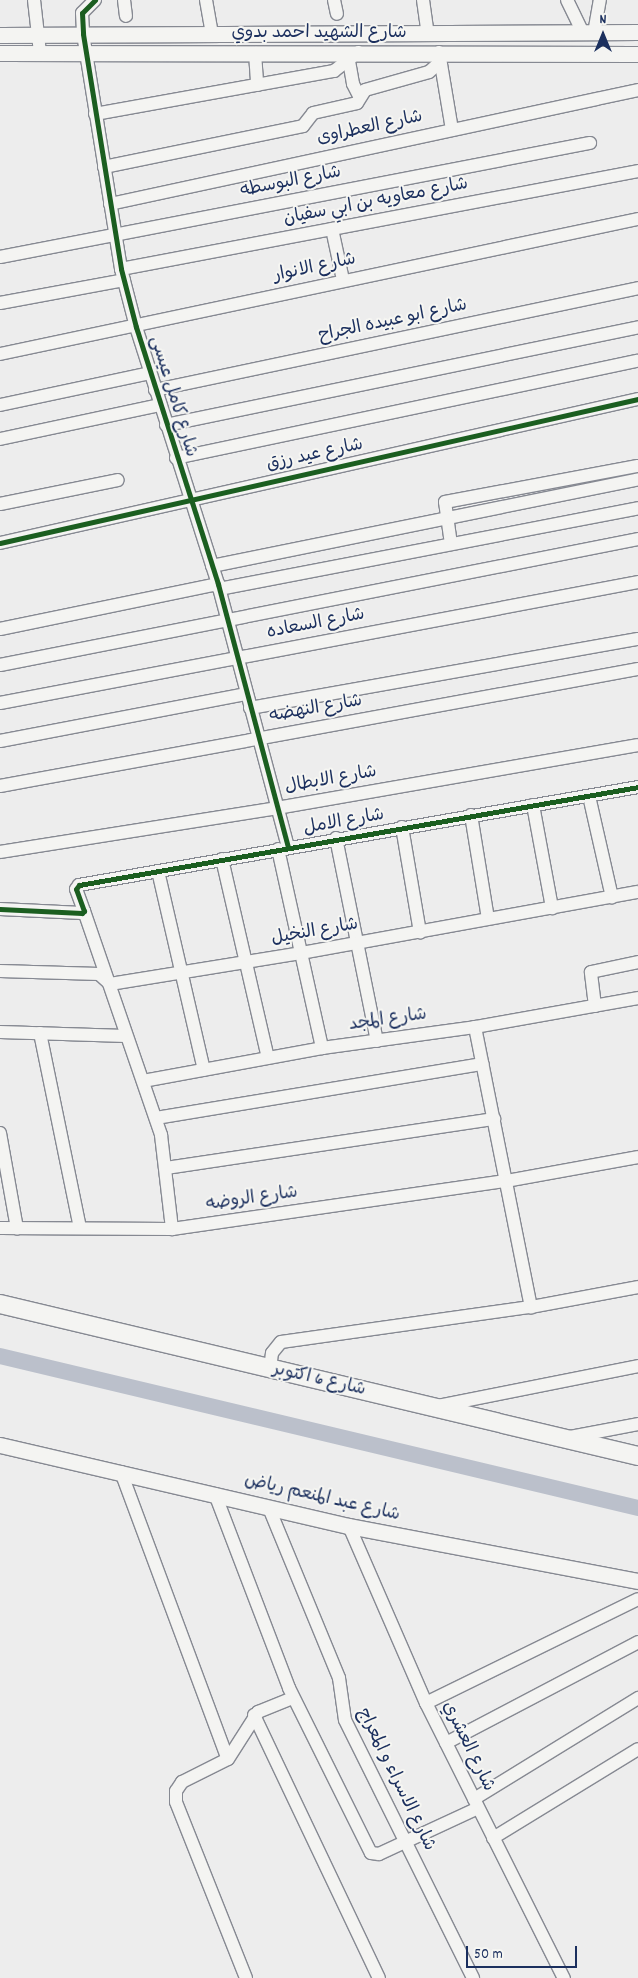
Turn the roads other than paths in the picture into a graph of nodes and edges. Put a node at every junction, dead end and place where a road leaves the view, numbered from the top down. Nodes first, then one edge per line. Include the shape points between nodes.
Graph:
1 (34, 0) edge
2 (124, 0) edge
3 (206, 0) edge
4 (334, 0) edge
5 (423, 0) edge
6 (567, 0) edge
7 (600, 0) edge
8 (90, 1) edge
9 (337, 14) dead end
10 (126, 16) dead end
11 (638, 32) edge
12 (588, 33) junction
13 (38, 34) junction
14 (82, 34) junction
15 (212, 34) junction
16 (428, 34) junction
17 (0, 35) edge
18 (0, 53) edge
19 (40, 53) junction
20 (85, 53) junction
21 (255, 53) junction
22 (638, 54) edge
23 (440, 55) junction
24 (354, 56) junction
25 (256, 85) junction
26 (638, 90) edge
27 (360, 96) junction
28 (95, 114) junction
29 (452, 130) junction
30 (590, 143) dead end
31 (104, 167) junction
32 (638, 171) edge
33 (110, 204) junction
34 (638, 219) edge
35 (332, 229) junction
36 (115, 235) junction
37 (0, 257) edge
38 (123, 274) junction
39 (343, 280) junction
40 (638, 288) edge
41 (0, 303) edge
42 (136, 327) junction
43 (638, 327) edge
44 (0, 354) edge
45 (638, 361) edge
46 (150, 373) junction
47 (155, 390) junction
48 (638, 399) edge
49 (0, 405) edge
50 (160, 405) junction
51 (166, 425) junction
52 (0, 439) edge
53 (176, 458) junction
54 (638, 466) edge
55 (638, 479) edge
56 (118, 480) dead end
57 (190, 500) junction
58 (0, 504) edge
59 (638, 508) edge
60 (446, 518) junction
61 (638, 539) edge
62 (0, 543) edge
63 (451, 544) junction
64 (212, 566) junction
65 (638, 582) edge
66 (219, 586) junction
67 (227, 620) junction
68 (0, 629) edge
69 (638, 639) edge
70 (237, 657) junction
71 (0, 665) edge
72 (638, 669) edge
73 (247, 694) junction
74 (0, 703) edge
75 (250, 708) junction
76 (259, 738) junction
77 (0, 741) edge
78 (638, 745) edge
79 (0, 786) edge
80 (638, 787) edge
81 (588, 796) junction
82 (533, 805) junction
83 (277, 808) junction
84 (471, 815) junction
85 (402, 827) junction
86 (336, 838) junction
87 (283, 848) junction
88 (0, 852) edge
89 (222, 860) junction
90 (158, 871) junction
91 (638, 892) edge
92 (612, 897) junction
93 (0, 904) edge
94 (552, 908) junction
95 (0, 909) edge
96 (84, 911) junction
97 (488, 920) junction
98 (420, 932) junction
99 (357, 943) junction
100 (301, 953) junction
101 (246, 962) junction
102 (638, 962) edge
103 (0, 971) edge
104 (181, 972) junction
105 (110, 984) junction
106 (638, 998) edge
107 (595, 1006) junction
108 (475, 1027) junction
109 (0, 1032) edge
110 (40, 1033) junction
111 (126, 1036) junction
112 (377, 1041) junction
113 (322, 1048) junction
114 (268, 1058) junction
115 (483, 1064) junction
116 (204, 1070) junction
117 (143, 1081) junction
118 (156, 1118) junction
119 (494, 1119) junction
120 (0, 1132) edge
121 (638, 1157) edge
122 (166, 1168) junction
123 (506, 1181) junction
124 (0, 1228) edge
125 (17, 1228) junction
126 (80, 1228) junction
127 (172, 1229) junction
128 (638, 1287) edge
129 (0, 1304) edge
130 (531, 1307) junction
131 (638, 1366) edge
132 (270, 1370) junction
133 (434, 1407) junction
134 (638, 1424) edge
135 (567, 1438) junction
136 (0, 1445) edge
137 (638, 1456) edge
138 (121, 1472) junction
139 (215, 1494) junction
140 (269, 1508) junction
141 (349, 1526) junction
142 (638, 1581) edge
143 (638, 1599) edge
144 (638, 1642) edge
145 (293, 1698) junction
146 (638, 1698) edge
147 (426, 1703) junction
148 (254, 1715) junction
149 (446, 1743) junction
150 (637, 1752) edge
151 (228, 1759) junction
152 (476, 1804) junction
153 (493, 1838) junction
154 (405, 1842) junction
155 (246, 1978) edge
156 (379, 1978) edge
157 (474, 1978) edge
158 (564, 1978) edge

1 - 13 street
2 - 10 street
3 - 15 street
4 - 9 street
5 - 16 street
6 - 12 street
7 - 12 street
8 - 14 street, شارع كامل عيسى via 82,13
11 - 12 street, شارع الشهيد احمد بدوي
12 - 16 street, شارع الشهيد احمد بدوي
13 - 14 street, شارع الشهيد احمد بدوي
13 - 17 street, شارع الشهيد احمد بدوي
13 - 19 street
14 - 15 street, شارع الشهيد احمد بدوي
14 - 20 street, شارع كامل عيسى
15 - 16 street, شارع الشهيد احمد بدوي
18 - 19 street, شارع الشهيد احمد بدوي
19 - 20 street, شارع الشهيد احمد بدوي
20 - 21 street, شارع الشهيد احمد بدوي
20 - 28 street, شارع كامل عيسى
21 - 24 street, شارع الشهيد احمد بدوي
21 - 25 street
22 - 23 street, شارع الشهيد احمد بدوي
23 - 24 street, شارع الشهيد احمد بدوي
23 - 27 street via 430,72 365,90
23 - 29 street
24 - 25 street via 334,71
24 - 27 street via 353,84
25 - 28 street
26 - 29 street, شارع العطراوى
27 - 31 street via 357,103 313,113 303,126
28 - 31 street, شارع كامل عيسى
29 - 33 street, شارع العطراوى
30 - 36 street, شارع البوسطه
31 - 33 street, شارع كامل عيسى
32 - 35 street, شارع معاويه بن ابي سفيان
33 - 36 street, شارع كامل عيسى
34 - 39 street, شارع الانوار
35 - 38 street, شارع معاويه بن ابي سفيان
35 - 39 street
36 - 37 street, شارع البوسطه
36 - 38 street, شارع كامل عيسى
38 - 41 street, شارع معاويه بن ابي سفيان
38 - 42 street, شارع كامل عيسى
39 - 42 street, شارع الانوار
40 - 47 street, شارع ابو عبيده الجراح
42 - 44 street, شارع الانوار
42 - 46 street, شارع كامل عيسى
43 - 51 street
45 - 53 street
46 - 47 street, شارع كامل عيسى
46 - 49 street
47 - 50 street, شارع كامل عيسى
48 - 57 street, شارع عيد رزق
50 - 51 street, شارع كامل عيسى
50 - 52 street
51 - 53 street, شارع كامل عيسى
53 - 57 street, شارع كامل عيسى
54 - 60 street via 445,502
55 - 60 street
56 - 58 street
57 - 62 street, شارع عيد رزق
57 - 64 street, شارع كامل عيسى
59 - 63 street
60 - 63 street
60 - 64 street
61 - 67 street
63 - 66 street
64 - 66 street, شارع كامل عيسى
65 - 70 street, شارع السعاده
66 - 67 street, شارع كامل عيسى
66 - 68 street
67 - 70 street, شارع كامل عيسى
67 - 71 street
69 - 75 street
70 - 73 street, شارع كامل عيسى
70 - 74 street, شارع السعاده
72 - 76 street, شارع النهضه
73 - 75 street, شارع كامل عيسى
73 - 77 street
75 - 76 street, شارع كامل عيسى
76 - 79 street, شارع النهضه
76 - 83 street, شارع كامل عيسى
78 - 83 street, شارع الابطال
80 - 81 street, شارع الامل
81 - 82 street, شارع الامل
81 - 92 street
82 - 84 street, شارع الامل
82 - 94 street
83 - 87 street, شارع كامل عيسى
83 - 88 street, شارع الابطال
84 - 85 street, شارع الامل
84 - 97 street
85 - 86 street, شارع الامل
85 - 98 street
86 - 87 street, شارع الامل
86 - 99 street
87 - 89 street, شارع الامل
87 - 100 street, شارع كامل عيسى
89 - 90 street, شارع الامل
89 - 101 street
90 - 96 street, شارع الامل via 78,886
90 - 104 street
91 - 92 street, شارع النخيل
92 - 94 street, شارع النخيل
93 - 95 street
94 - 97 street, شارع النخيل
95 - 96 street
96 - 105 street
97 - 98 street, شارع النخيل
98 - 99 street, شارع النخيل
99 - 100 street, شارع النخيل
99 - 112 street
100 - 101 street, شارع النخيل
100 - 113 street, شارع كامل عيسى
101 - 104 street, شارع النخيل
101 - 114 street
102 - 107 street via 591,972
103 - 105 street via 99,974
104 - 105 street, شارع النخيل
104 - 116 street
105 - 111 street
106 - 107 street, شارع المجد
107 - 108 street, شارع المجد
108 - 112 street, شارع المجد
108 - 115 street
109 - 110 street
110 - 111 street
110 - 126 street
111 - 117 street
112 - 113 street, شارع المجد
113 - 114 street, شارع المجد
114 - 116 street, شارع المجد
115 - 118 street
115 - 119 street
116 - 117 street, شارع المجد
117 - 118 street
118 - 122 street
119 - 122 street
119 - 123 street
120 - 125 street
121 - 123 street, شارع الروضه
122 - 127 street
123 - 127 street, شارع الروضه
123 - 130 street
124 - 125 street, شارع الروضه
125 - 126 street, شارع الروضه
126 - 127 street, شارع الروضه
128 - 130 street
129 - 132 main road, شارع 6 اكتوبر
130 - 132 street via 281,1342 272,1353
131 - 133 street
132 - 133 main road, شارع 6 اكتوبر
133 - 135 main road, شارع 6 اكتوبر
134 - 135 street
135 - 137 main road, شارع 6 اكتوبر
136 - 138 street, شارع عبد المنعم رياض
138 - 139 street, شارع عبد المنعم رياض
138 - 151 street
139 - 140 street, شارع عبد المنعم رياض
139 - 145 street
140 - 141 street, شارع عبد المنعم رياض
140 - 154 street, شارع الاسراء و المعراج via 339,1678 345,1720
141 - 142 street, شارع عبد المنعم رياض
141 - 147 street, شارع العشري
143 - 147 street
144 - 149 street
145 - 148 street
145 - 154 street via 369,1851 379,1854
146 - 152 street
147 - 149 street, شارع العشري
148 - 151 street
148 - 156 street
149 - 152 street, شارع العشري
150 - 153 street
151 - 155 street via 182,1782 175,1796
152 - 153 street, شارع العشري
152 - 154 street
153 - 158 street, شارع العشري
154 - 157 street, شارع الاسراء و المعراج

